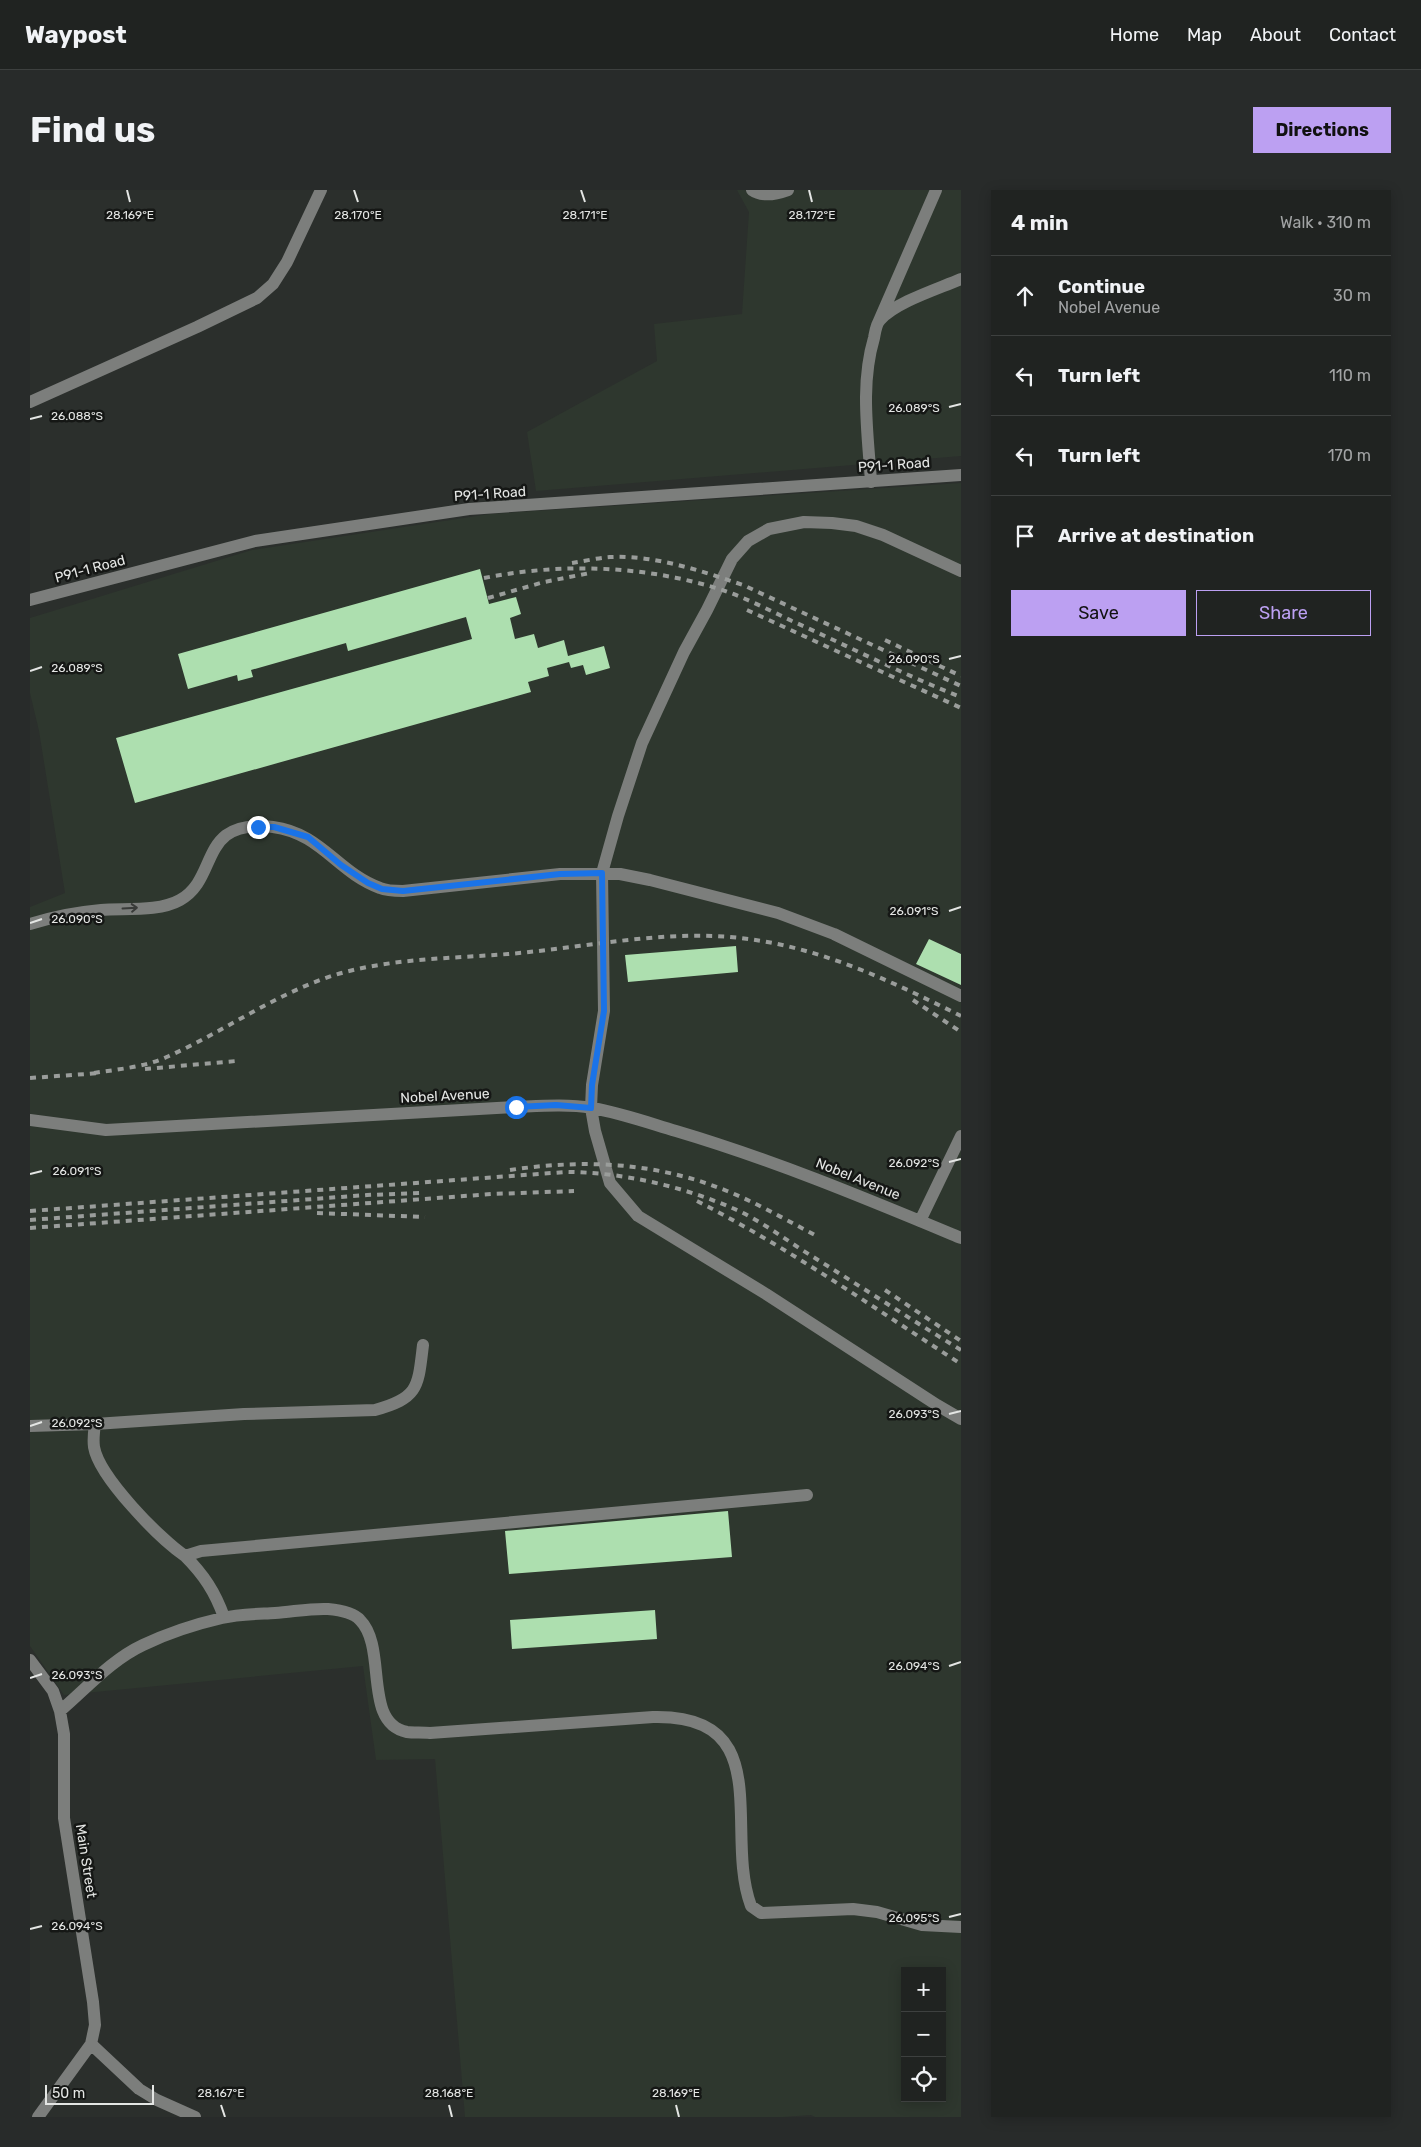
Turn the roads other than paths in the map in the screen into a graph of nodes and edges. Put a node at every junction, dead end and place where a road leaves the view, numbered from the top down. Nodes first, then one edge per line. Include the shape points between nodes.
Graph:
1 (321, 190) edge
2 (752, 190) edge
3 (788, 190) edge
4 (936, 190) edge
5 (961, 279) edge
6 (879, 321) junction
7 (30, 402) edge
8 (961, 475) edge
9 (871, 482) junction
10 (961, 571) edge
11 (30, 600) edge
12 (602, 873) junction
13 (30, 924) edge
14 (961, 996) edge
15 (591, 1108) junction
16 (30, 1120) edge
17 (961, 1136) edge
18 (920, 1221) junction
19 (961, 1238) edge
20 (423, 1345) dead end
21 (961, 1419) edge
22 (94, 1424) junction
23 (30, 1426) edge
24 (807, 1495) dead end
25 (185, 1556) junction
26 (224, 1617) junction
27 (30, 1660) edge
28 (60, 1711) junction
29 (961, 1927) edge
30 (90, 2044) junction
31 (38, 2117) edge
32 (195, 2117) edge

1 - 7 street via 274,284 257,298
2 - 3 street via 758,194
4 - 6 street
5 - 6 street via 916,298
6 - 9 street via 869,356 865,387
8 - 9 street, P91-1 Road
9 - 11 street, P91-1 Road via 469,509 412,516 255,541
10 - 12 street via 856,526 804,522 770,529 748,541 732,559 642,743
13 -> 12 street via 65,915 162,906 179,901 191,892 215,846 226,835 258,827 274,827 308,837 354,875 382,889 403,891 560,874
12 - 14 street via 650,880 778,913 834,934
12 - 15 street via 604,1011
15 - 16 street, Nobel Avenue via 556,1105 106,1130
15 - 18 street, Nobel Avenue via 758,1157
15 - 21 street via 610,1183 638,1216
17 - 18 street
18 - 19 street, Nobel Avenue
20 - 22 street via 418,1378 411,1394 396,1404 375,1410 244,1414
22 - 23 street
22 - 25 street via 94,1448 111,1479 169,1545
24 - 25 street via 201,1551
25 - 26 street via 203,1574
26 - 28 street via 144,1644 118,1659
26 - 29 street via 327,1609 347,1612 359,1618 368,1630 374,1648 380,1704 385,1718 394,1727 407,1732 667,1717 688,1719 703,1725 719,1736 730,1750 738,1772 743,1879 751,1906 761,1913 852,1909 877,1912 922,1925
27 - 28 street, Main Street via 53,1691
28 - 30 street, Main Street via 64,1734 64,1818 93,2002 95,2025
30 - 31 street, Main Street
30 - 32 street via 139,2089

